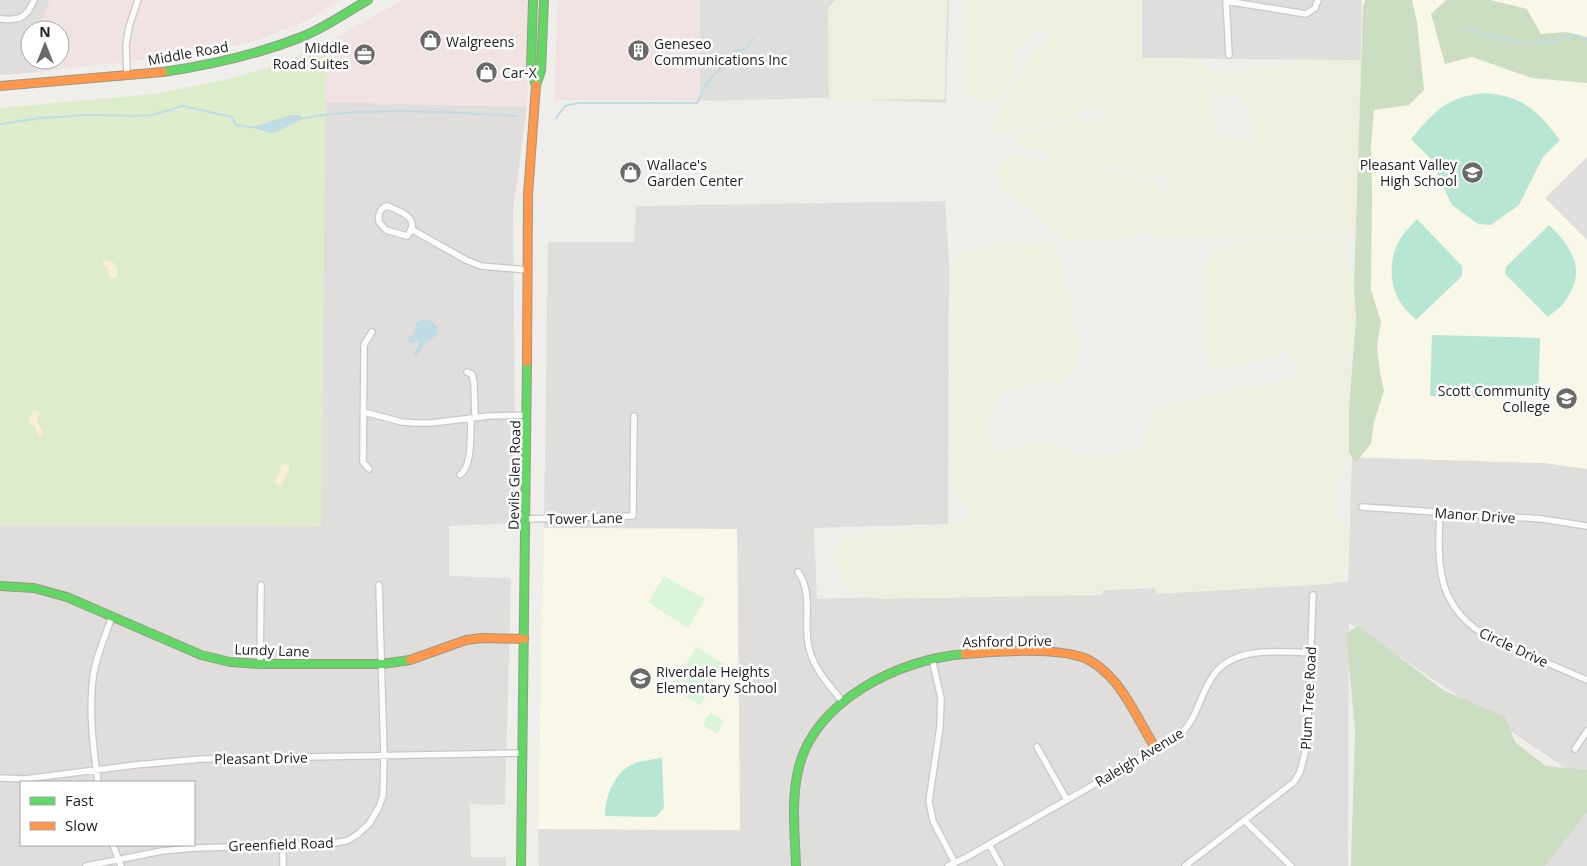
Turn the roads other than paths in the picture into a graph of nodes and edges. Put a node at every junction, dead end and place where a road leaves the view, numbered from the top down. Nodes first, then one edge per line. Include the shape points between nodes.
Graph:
1 (34, 0) edge
2 (138, 0) edge
3 (368, 0) edge
4 (533, 0) edge
5 (544, 0) edge
6 (1318, 0) edge
7 (1226, 1) edge
8 (0, 19) edge
9 (1229, 55) dead end
10 (127, 76) junction
11 (0, 86) edge
12 (536, 86) junction
13 (411, 229) junction
14 (527, 270) junction
15 (372, 332) dead end
16 (467, 372) dead end
17 (364, 412) junction
18 (527, 414) junction
19 (634, 416) dead end
20 (473, 418) junction
21 (369, 469) dead end
22 (460, 475) dead end
23 (1362, 507) dead end
24 (1440, 513) junction
25 (526, 519) junction
26 (1587, 526) edge
27 (798, 572) dead end
28 (260, 585) dead end
29 (379, 585) dead end
30 (0, 586) edge
31 (1313, 595) dead end
32 (112, 616) junction
33 (524, 639) junction
34 (1310, 653) junction
35 (932, 659) junction
36 (260, 664) junction
37 (382, 664) junction
38 (1587, 680) edge
39 (843, 702) junction
40 (1587, 731) edge
41 (1037, 747) dead end
42 (1156, 749) junction
43 (1575, 749) dead end
44 (522, 753) junction
45 (384, 756) junction
46 (96, 770) junction
47 (0, 778) edge
48 (98, 781) edge
49 (1067, 800) junction
50 (1244, 820) junction
51 (990, 844) junction
52 (114, 846) edge
53 (283, 846) junction
54 (118, 859) junction
55 (955, 862) junction
56 (86, 866) edge
57 (121, 866) edge
58 (283, 866) edge
59 (520, 866) edge
60 (796, 866) edge
61 (948, 866) edge
62 (1001, 866) edge
63 (1185, 866) edge
64 (1291, 866) edge

1 - 8 street via 25,16
2 - 10 street via 126,45
3 - 10 main road, Middle Road via 306,35 268,49 204,66
4 - 12 main road, Devils Glen Road via 531,69
5 - 12 main road, Devils Glen Road via 541,71
6 - 7 street via 1315,8 1306,14
7 - 9 street
10 - 11 main road, Middle Road
12 - 14 main road, Devils Glen Road via 528,195
13 - 13 street via 410,218 403,212 387,206 380,212 379,222 386,230 407,236
13 - 14 street via 481,266
14 - 18 main road, Devils Glen Road
15 - 17 street via 364,345
16 - 20 street via 472,374 474,383
17 - 20 street via 415,423
17 - 21 street via 363,462
18 - 20 street
18 - 25 main road, Devils Glen Road
19 - 25 street, Tower Lane via 633,516
20 - 22 street via 469,457 465,472
23 - 24 street, Manor Drive
24 - 26 street, Manor Drive via 1542,519
24 - 38 street, Circle Drive via 1438,565 1444,588 1459,614 1486,636
25 - 33 main road, Devils Glen Road
27 - 39 street via 804,580 807,598 810,653
28 - 36 street
29 - 37 street, Greenfield Road
30 - 32 main road, Lundy Lane via 50,592
31 - 34 street, Plum Tree Road
32 - 36 main road, Lundy Lane via 202,655 230,662
32 - 46 street via 92,684
33 - 37 main road, Lundy Lane via 466,640 416,659
33 - 44 main road, Devils Glen Road
34 - 42 street, Raleigh Avenue via 1258,652 1227,663 1210,679 1187,727 1179,736
34 - 50 street, Plum Tree Road via 1307,745 1300,772 1294,782
35 - 39 main road, Ashford Drive via 894,672
35 - 42 main road, Ashford Drive via 972,653 1053,651 1092,662 1111,675
35 - 55 street via 941,698 929,801 933,820
36 - 37 main road, Lundy Lane
37 - 45 street, Greenfield Road
39 - 60 main road, Ashford Drive via 819,724 798,764
40 - 43 street
41 - 49 street
42 - 49 street, Raleigh Avenue
44 - 45 street, Pleasant Drive
44 - 59 main road, Devils Glen Road
45 - 46 street, Pleasant Drive via 202,759
45 - 53 street, Greenfield Road via 381,801 369,824 358,834 349,840 331,844
46 - 47 street, Pleasant Drive via 25,779
46 - 48 street
49 - 51 street, Raleigh Avenue
50 - 63 street, Plum Tree Road
50 - 64 street
51 - 55 street, Raleigh Avenue
51 - 62 street
52 - 54 street
53 - 54 street, Greenfield Road via 194,848
53 - 58 street
54 - 56 street, Greenfield Road
54 - 57 street
55 - 61 street, Raleigh Avenue

